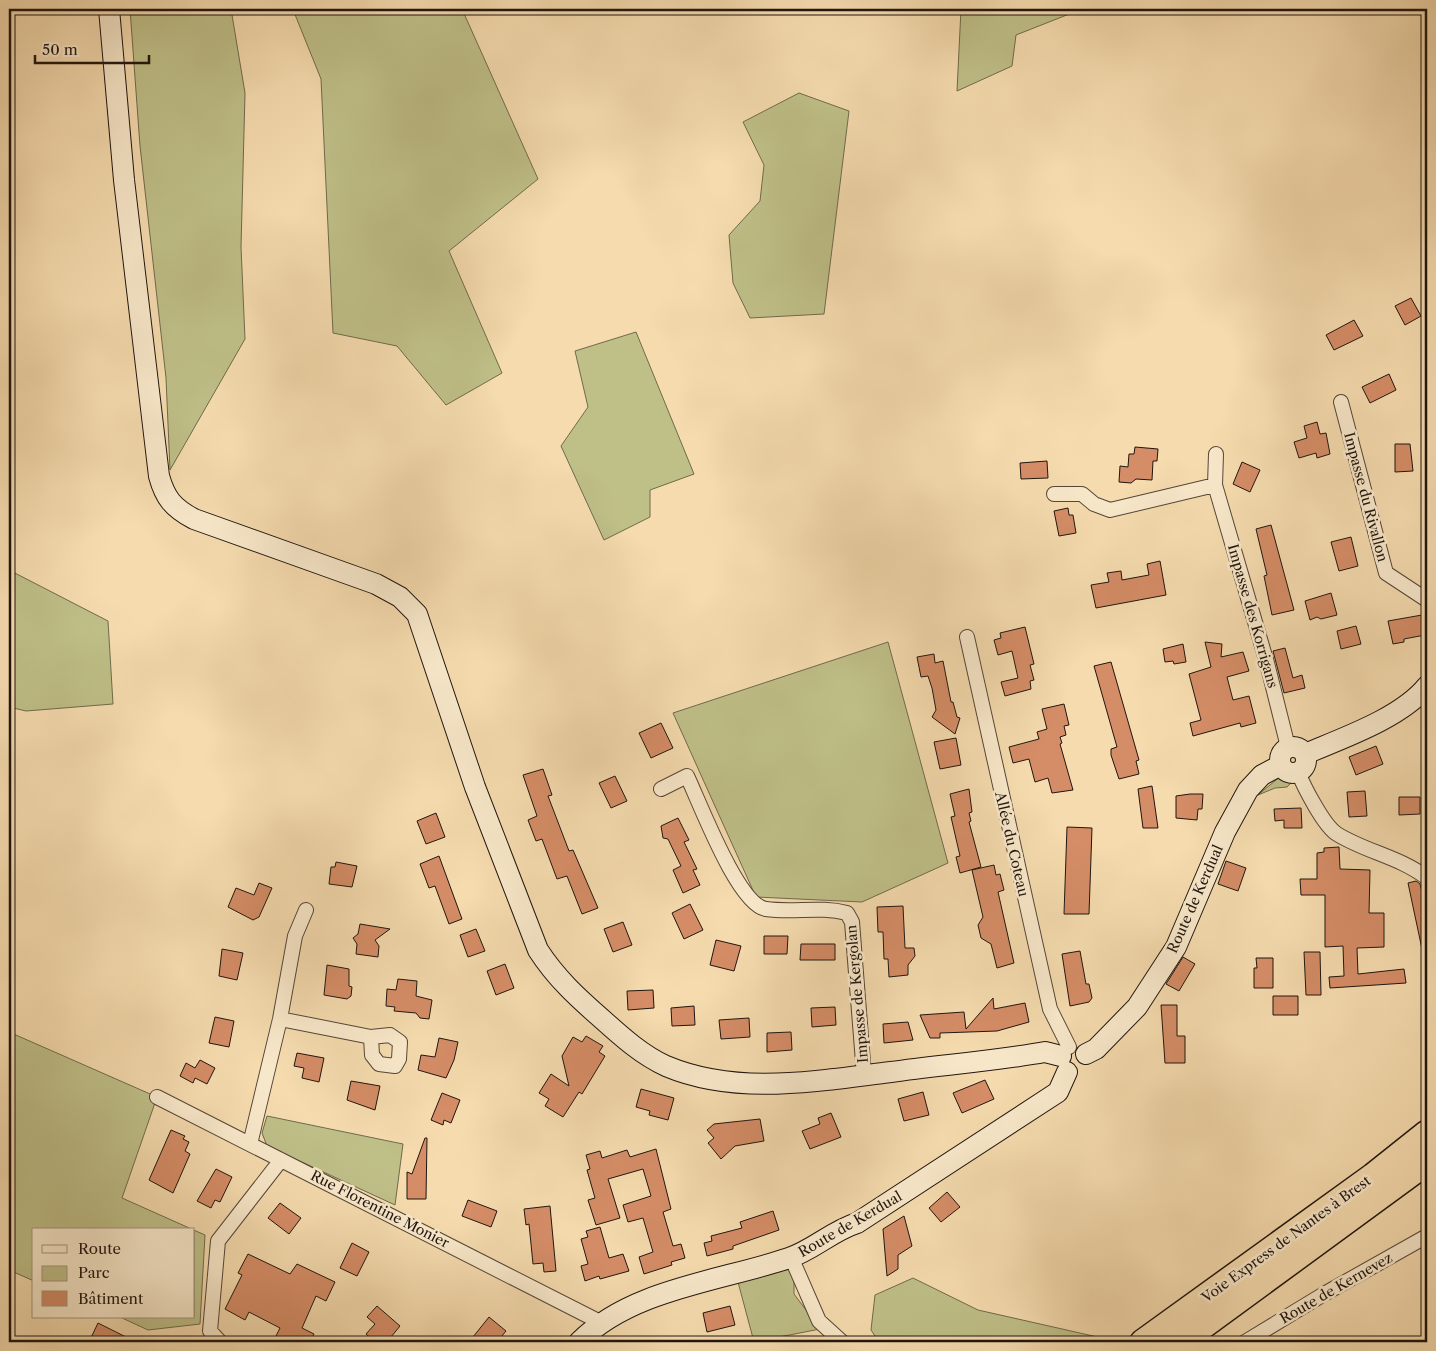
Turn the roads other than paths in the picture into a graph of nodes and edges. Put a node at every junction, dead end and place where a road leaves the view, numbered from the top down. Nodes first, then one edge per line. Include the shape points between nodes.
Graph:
1 (109, 9) edge
2 (1341, 402) dead end
3 (1216, 454) dead end
4 (1215, 485) junction
5 (1054, 494) dead end
6 (1427, 600) edge
7 (967, 637) dead end
8 (1427, 686) edge
9 (1293, 759) junction
10 (661, 789) dead end
11 (1427, 878) edge
12 (306, 910) dead end
13 (280, 1019) junction
14 (371, 1037) dead end
15 (1071, 1057) junction
16 (864, 1075) junction
17 (157, 1097) dead end
18 (1427, 1133) edge
19 (250, 1144) junction
20 (281, 1160) junction
21 (1427, 1162) edge
22 (1427, 1236) edge
23 (791, 1257) junction
24 (602, 1322) junction
25 (220, 1342) edge
26 (579, 1342) edge
27 (842, 1342) edge
28 (1143, 1342) edge
29 (1181, 1342) edge
30 (1245, 1342) edge

1 - 16 street via 124,180 159,476 166,498 178,511 194,519 376,584 400,597 417,614 475,787 538,950 569,990 631,1045 665,1065 729,1083 763,1084
2 - 6 street, Impasse du Rivallon via 1386,573
3 - 4 street, Impasse des Korrigans
4 - 5 street via 1110,510 1094,504 1082,494
4 - 9 street, Impasse des Korrigans
7 - 15 street, Allée du Coteau via 1050,1009
8 - 9 street, Route de Kerdual via 1401,710
9 - 11 street, Impasse des Korrigans via 1308,794 1335,833 1414,868
9 - 15 street, Route de Kerdual via 1262,775 1248,790 1225,832 1176,947 1137,1007 1096,1049
10 - 16 street, Impasse de Kergolan via 687,776 735,880 751,902 764,909 847,913 852,922
12 - 13 street via 295,936
13 - 14 street
13 - 19 street
15 - 16 street via 1045,1052
15 - 23 street, Route de Kerdual via 1058,1092 857,1223
17 - 19 street, Rue Florentine Monier
18 - 28 highway, Voie Express de Nantes à Brest via 1373,1176
19 - 20 street, Rue Florentine Monier
20 - 24 street, Rue Florentine Monier
20 - 25 street via 218,1241 210,1331
21 - 29 highway, Voie Express de Nantes à Brest
22 - 30 street, Route de Kernevez
23 - 24 street, Route de Kerdual via 641,1301
23 - 27 street via 819,1320
24 - 26 street, Route de Kerdual

